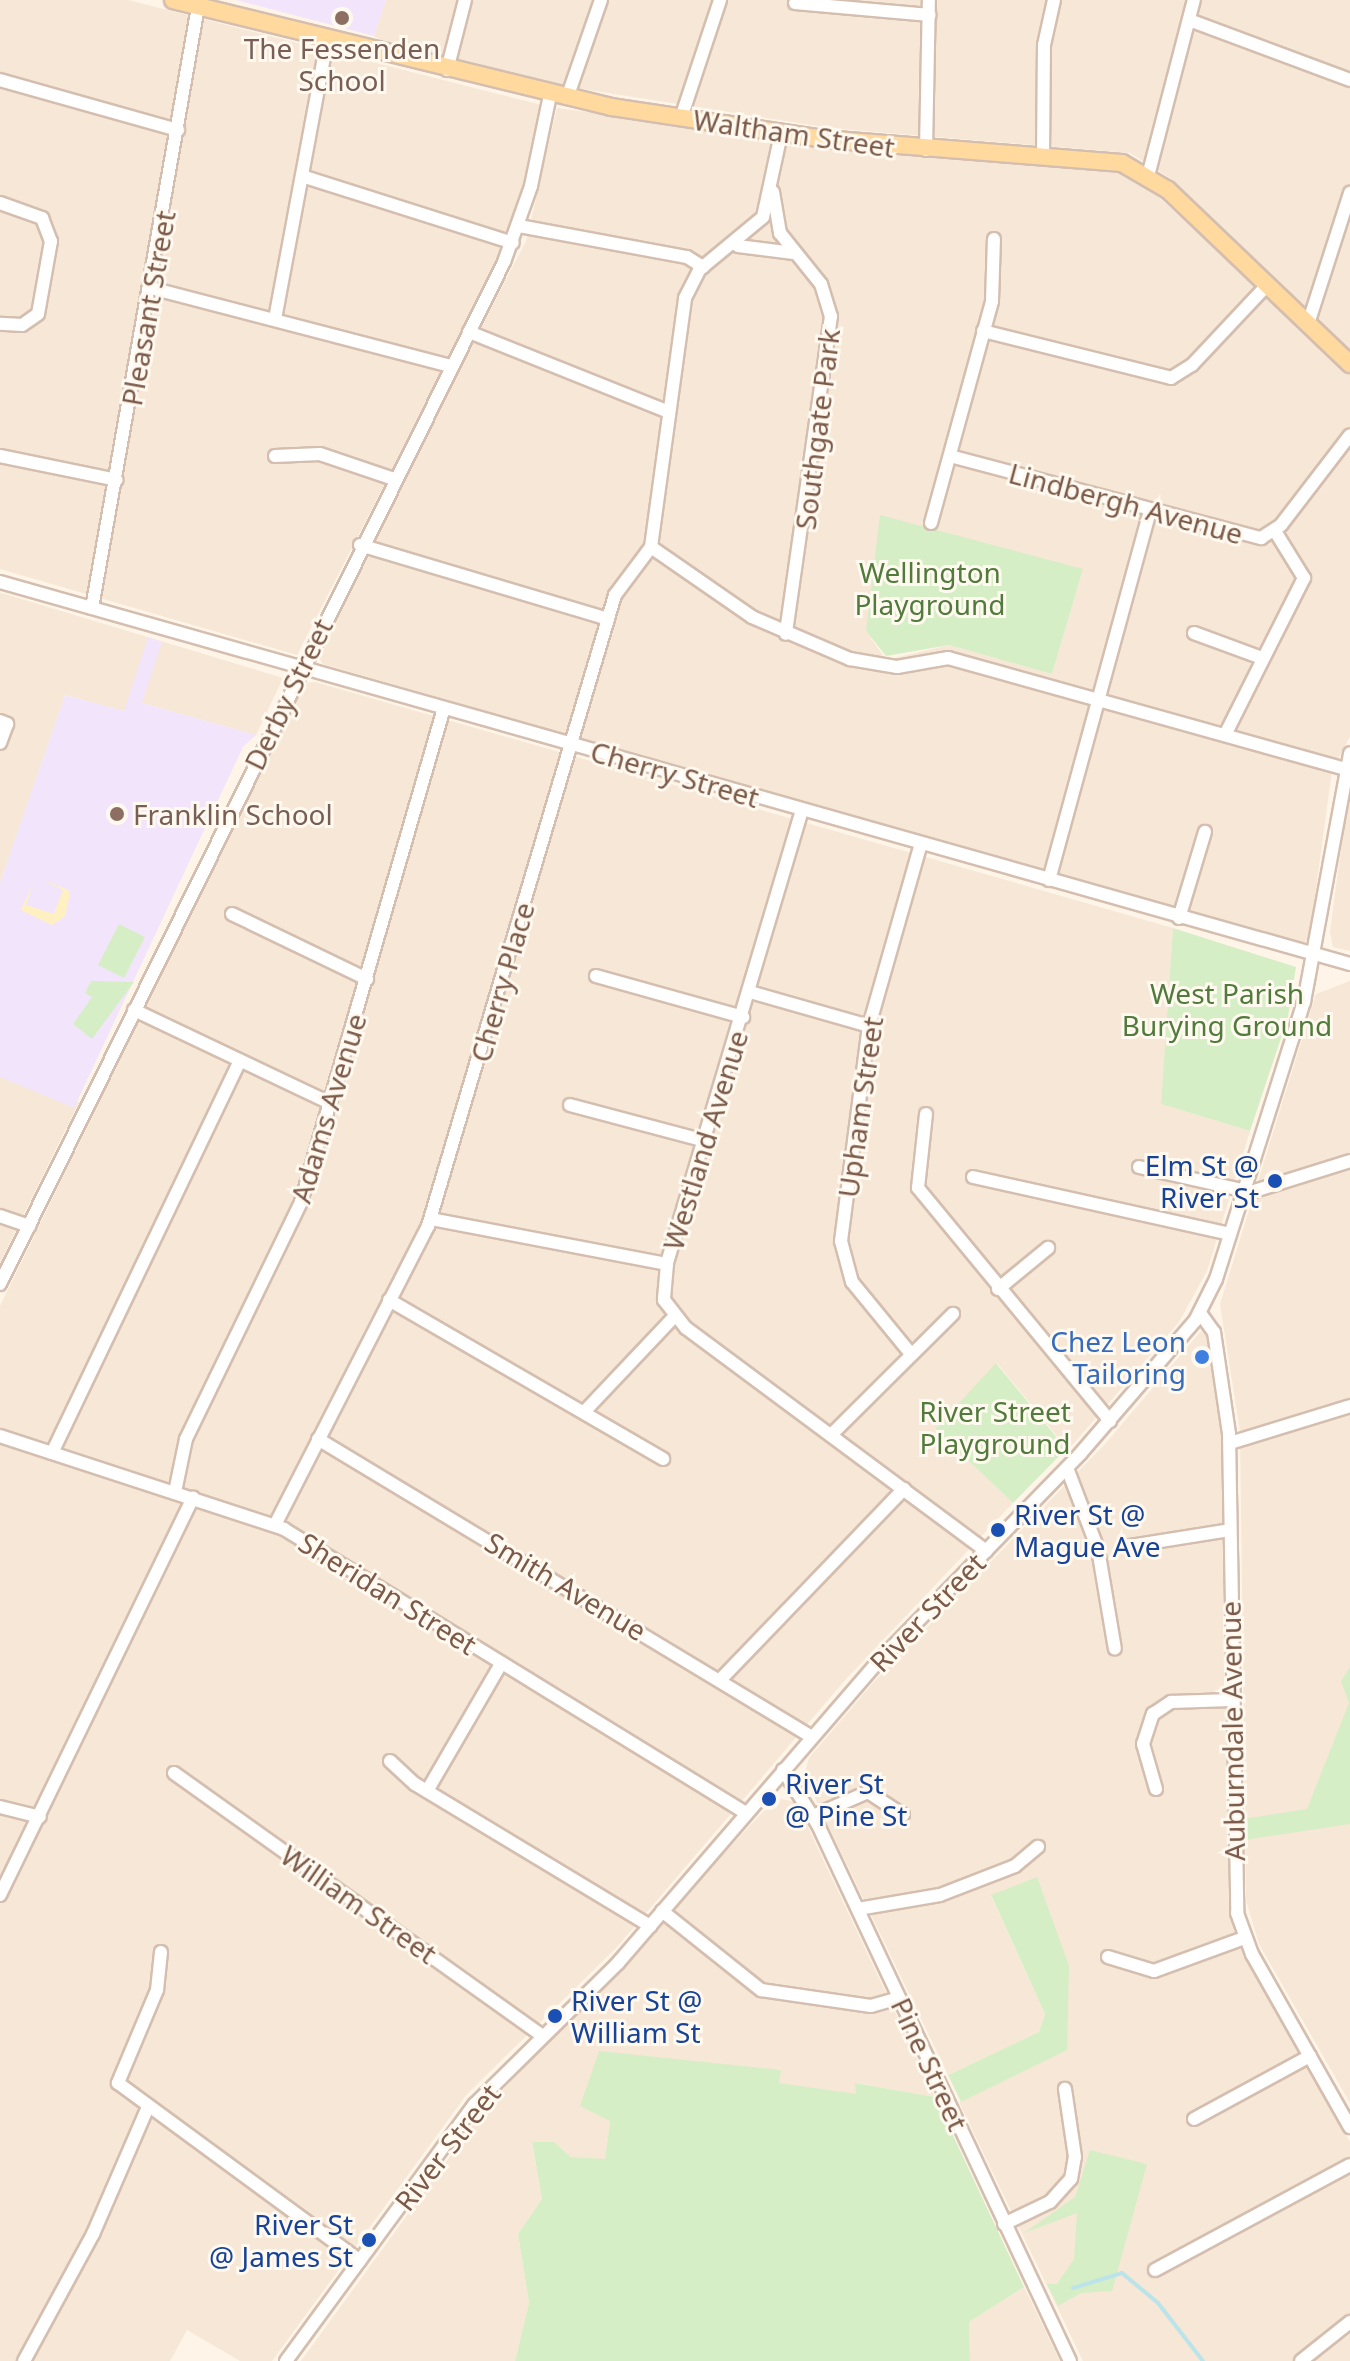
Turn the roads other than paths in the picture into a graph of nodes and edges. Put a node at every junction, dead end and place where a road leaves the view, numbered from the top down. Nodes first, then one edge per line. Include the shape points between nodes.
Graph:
1 (173, 0) edge
2 (465, 0) edge
3 (601, 0) edge
4 (720, 0) edge
5 (929, 0) edge
6 (1054, 0) edge
7 (1194, 0) edge
8 (795, 3) dead end
9 (198, 7) junction
10 (929, 15) junction
11 (1189, 20) junction
12 (327, 40) junction
13 (447, 70) junction
14 (0, 80) edge
15 (1350, 80) edge
16 (558, 96) junction
17 (681, 118) junction
18 (178, 130) junction
19 (781, 134) junction
20 (926, 150) junction
21 (1043, 157) junction
22 (302, 176) junction
23 (1148, 176) junction
24 (773, 192) junction
25 (1350, 193) edge
26 (0, 203) edge
27 (1347, 215) edge
28 (519, 226) junction
29 (994, 239) dead end
30 (513, 243) junction
31 (735, 247) junction
32 (794, 253) junction
33 (703, 267) junction
34 (1267, 285) junction
35 (151, 288) junction
36 (275, 319) junction
37 (0, 324) edge
38 (1308, 324) junction
39 (983, 331) junction
40 (469, 332) junction
41 (1350, 364) edge
42 (451, 366) junction
43 (669, 412) junction
44 (1350, 435) edge
45 (0, 456) edge
46 (275, 456) dead end
47 (950, 456) junction
48 (394, 479) junction
49 (117, 480) junction
50 (1150, 510) junction
51 (931, 523) dead end
52 (1275, 531) junction
53 (360, 545) junction
54 (651, 547) junction
55 (0, 582) edge
56 (92, 608) junction
57 (608, 619) junction
58 (1194, 633) dead end
59 (786, 634) junction
60 (1262, 658) junction
61 (301, 668) junction
62 (1099, 699) junction
63 (444, 708) junction
64 (0, 721) edge
65 (1225, 735) junction
66 (0, 743) edge
67 (572, 744) junction
68 (1350, 753) edge
69 (1343, 768) junction
70 (802, 810) junction
71 (1205, 832) dead end
72 (921, 844) junction
73 (1049, 880) junction
74 (232, 914) dead end
75 (1179, 918) junction
76 (1315, 956) junction
77 (1350, 964) edge
78 (596, 976) dead end
79 (367, 979) junction
80 (750, 992) junction
81 (134, 1010) junction
82 (743, 1017) junction
83 (869, 1026) junction
84 (240, 1061) junction
85 (330, 1103) junction
86 (570, 1105) dead end
87 (926, 1114) dead end
88 (705, 1141) junction
89 (1350, 1161) edge
90 (1139, 1167) dead end
91 (973, 1177) dead end
92 (1242, 1191) junction
93 (0, 1216) edge
94 (431, 1219) junction
95 (29, 1226) junction
96 (1230, 1234) junction
97 (1048, 1248) dead end
98 (667, 1264) junction
99 (0, 1284) edge
100 (998, 1289) junction
101 (389, 1300) junction
102 (1200, 1313) junction
103 (953, 1314) dead end
104 (673, 1318) junction
105 (911, 1354) junction
106 (1350, 1406) edge
107 (585, 1411) junction
108 (1110, 1421) junction
109 (831, 1435) junction
110 (0, 1436) edge
111 (318, 1439) junction
112 (1230, 1443) junction
113 (52, 1453) junction
114 (663, 1459) dead end
115 (1067, 1468) junction
116 (904, 1489) junction
117 (175, 1492) junction
118 (193, 1497) junction
119 (275, 1525) junction
120 (1230, 1530) junction
121 (1130, 1546) dead end
122 (986, 1551) junction
123 (1115, 1649) dead end
124 (501, 1664) junction
125 (721, 1679) junction
126 (1231, 1700) junction
127 (812, 1737) junction
128 (390, 1761) dead end
129 (783, 1770) junction
130 (174, 1773) dead end
131 (1156, 1789) dead end
132 (427, 1791) junction
133 (0, 1807) edge
134 (746, 1813) junction
135 (903, 1815) dead end
136 (813, 1816) junction
137 (40, 1817) junction
138 (1038, 1847) dead end
139 (0, 1895) edge
140 (858, 1909) junction
141 (662, 1911) junction
142 (650, 1926) junction
143 (1244, 1938) junction
144 (161, 1952) dead end
145 (1108, 1957) dead end
146 (899, 1998) junction
147 (543, 2036) junction
148 (1310, 2056) junction
149 (1065, 2089) dead end
150 (148, 2107) junction
151 (1194, 2119) dead end
152 (1350, 2127) edge
153 (1350, 2165) edge
154 (1004, 2224) junction
155 (360, 2261) junction
156 (1155, 2270) dead end
157 (1350, 2322) edge
158 (24, 2361) edge
159 (286, 2361) edge
160 (1070, 2361) edge
161 (1301, 2361) edge

1 - 9 main road, Waltham Street
2 - 13 street
3 - 16 street, Derby Street
4 - 17 street
5 - 10 street
6 - 21 street via 1044,45
7 - 11 street
8 - 10 street
9 - 12 main road, Waltham Street
9 - 18 street, Pleasant Street
10 - 20 street
11 - 15 street
11 - 23 street
12 - 13 main road, Waltham Street
12 - 22 street
13 - 16 main road, Waltham Street
14 - 18 street
16 - 17 main road, Waltham Street
16 - 28 street, Derby Street
17 - 19 main road, Waltham Street
18 - 35 street, Pleasant Street
19 - 20 main road, Waltham Street
19 - 24 street
20 - 21 main road, Waltham Street
21 - 23 main road, Waltham Street via 1114,161
22 - 30 street
22 - 36 street
23 - 34 main road, Waltham Street
24 - 31 street via 760,222
24 - 32 street, Southgate Park via 778,227
25 - 27 street
26 - 37 street via 45,221 51,241 35,318
27 - 38 street
28 - 30 street, Derby Street
28 - 33 street via 687,257
29 - 39 street
30 - 40 street, Derby Street
31 - 32 street
31 - 33 street
32 - 59 street, Southgate Park via 821,284 831,316
33 - 43 street via 682,311
34 - 38 main road, Waltham Street
34 - 39 street via 1192,365 1171,378
35 - 36 street
35 - 49 street, Pleasant Street
36 - 42 street
38 - 41 main road, Waltham Street
39 - 47 street
40 - 42 street, Derby Street
40 - 43 street
42 - 48 street, Derby Street
43 - 54 street
44 - 52 street, Lindbergh Avenue
45 - 49 street
46 - 48 street via 320,454
47 - 50 street, Lindbergh Avenue
47 - 51 street
48 - 53 street, Derby Street
49 - 56 street, Pleasant Street
50 - 52 street, Lindbergh Avenue via 1252,537
50 - 62 street
52 - 60 street via 1304,578
53 - 57 street
53 - 61 street, Derby Street
54 - 57 street, Cherry Place via 624,575
54 - 59 street
55 - 56 street, Cherry Street
56 - 61 street, Cherry Street
57 - 67 street, Cherry Place
58 - 60 street
59 - 62 street via 875,666 944,657
60 - 65 street
61 - 63 street, Cherry Street
61 - 81 street, Derby Street
62 - 65 street
62 - 73 street
63 - 67 street, Cherry Street
63 - 79 street, Adams Avenue
64 - 66 street via 7,724
65 - 69 street
67 - 70 street, Cherry Street
67 - 94 street, Cherry Place
68 - 69 street, River Street
69 - 76 street, River Street
70 - 72 street, Cherry Street
70 - 80 street, Westland Avenue
71 - 75 street
72 - 73 street, Cherry Street
72 - 83 street, Upham Street
73 - 75 street, Cherry Street
74 - 79 street
75 - 76 street, Cherry Street
76 - 77 street, Cherry Street
76 - 92 street, River Street
78 - 82 street
79 - 85 street, Adams Avenue
80 - 82 street, Westland Avenue
80 - 83 street
81 - 84 street
81 - 95 street, Derby Street
82 - 88 street, Westland Avenue
83 - 105 street, Upham Street via 841,1254 852,1282
84 - 85 street
84 - 113 street
85 - 117 street, Adams Avenue via 295,1217 186,1439
86 - 88 street
87 - 100 street via 918,1188
88 - 98 street, Westland Avenue
89 - 92 street
90 - 92 street
91 - 96 street
92 - 96 street, River Street
93 - 95 street
94 - 98 street
94 - 101 street, Cherry Place
95 - 99 street, Derby Street
96 - 102 street, River Street
97 - 100 street
98 - 104 street, Westland Avenue via 663,1295
100 - 108 street
101 - 107 street
101 - 111 street, Cherry Place
102 - 108 street, River Street
102 - 112 street, Auburndale Avenue via 1214,1332
103 - 105 street
104 - 107 street
104 - 109 street
105 - 109 street
106 - 112 street
107 - 114 street
108 - 115 street, River Street
109 - 116 street
110 - 113 street, Sheridan Street
111 - 119 street, Cherry Place
111 - 125 street, Smith Avenue
112 - 120 street, Auburndale Avenue
113 - 117 street, Sheridan Street
115 - 122 street, River Street
115 - 123 street via 1098,1549
116 - 122 street
116 - 125 street
117 - 118 street, Sheridan Street
118 - 119 street, Sheridan Street
118 - 137 street
119 - 124 street, Sheridan Street
120 - 121 street
120 - 126 street, Auburndale Avenue
122 - 127 street, River Street
124 - 132 street
124 - 134 street, Sheridan Street
125 - 127 street, Smith Avenue
126 - 131 street via 1176,1701 1156,1710 1143,1744
126 - 143 street, Auburndale Avenue via 1232,1865
127 - 129 street, River Street
128 - 132 street
129 - 134 street, River Street
129 - 136 street, Pine Street
130 - 147 street, William Street
132 - 142 street
133 - 137 street
134 - 141 street, River Street
135 - 136 street via 868,1792
136 - 140 street, Pine Street
137 - 139 street
138 - 140 street via 1015,1866 940,1895
140 - 146 street, Pine Street
141 - 142 street, River Street
141 - 146 street via 761,1990 871,2006
142 - 147 street, River Street
143 - 145 street via 1154,1971
143 - 148 street, Auburndale Avenue
144 - 150 street via 157,1990 118,2075 121,2087
146 - 154 street, Pine Street
147 - 155 street, River Street via 470,2110
148 - 151 street
148 - 152 street, Auburndale Avenue
149 - 154 street via 1075,2157 1071,2179 1050,2202
150 - 155 street
150 - 158 street via 93,2234
153 - 156 street
154 - 160 street, Pine Street
155 - 159 street, River Street
157 - 161 street

